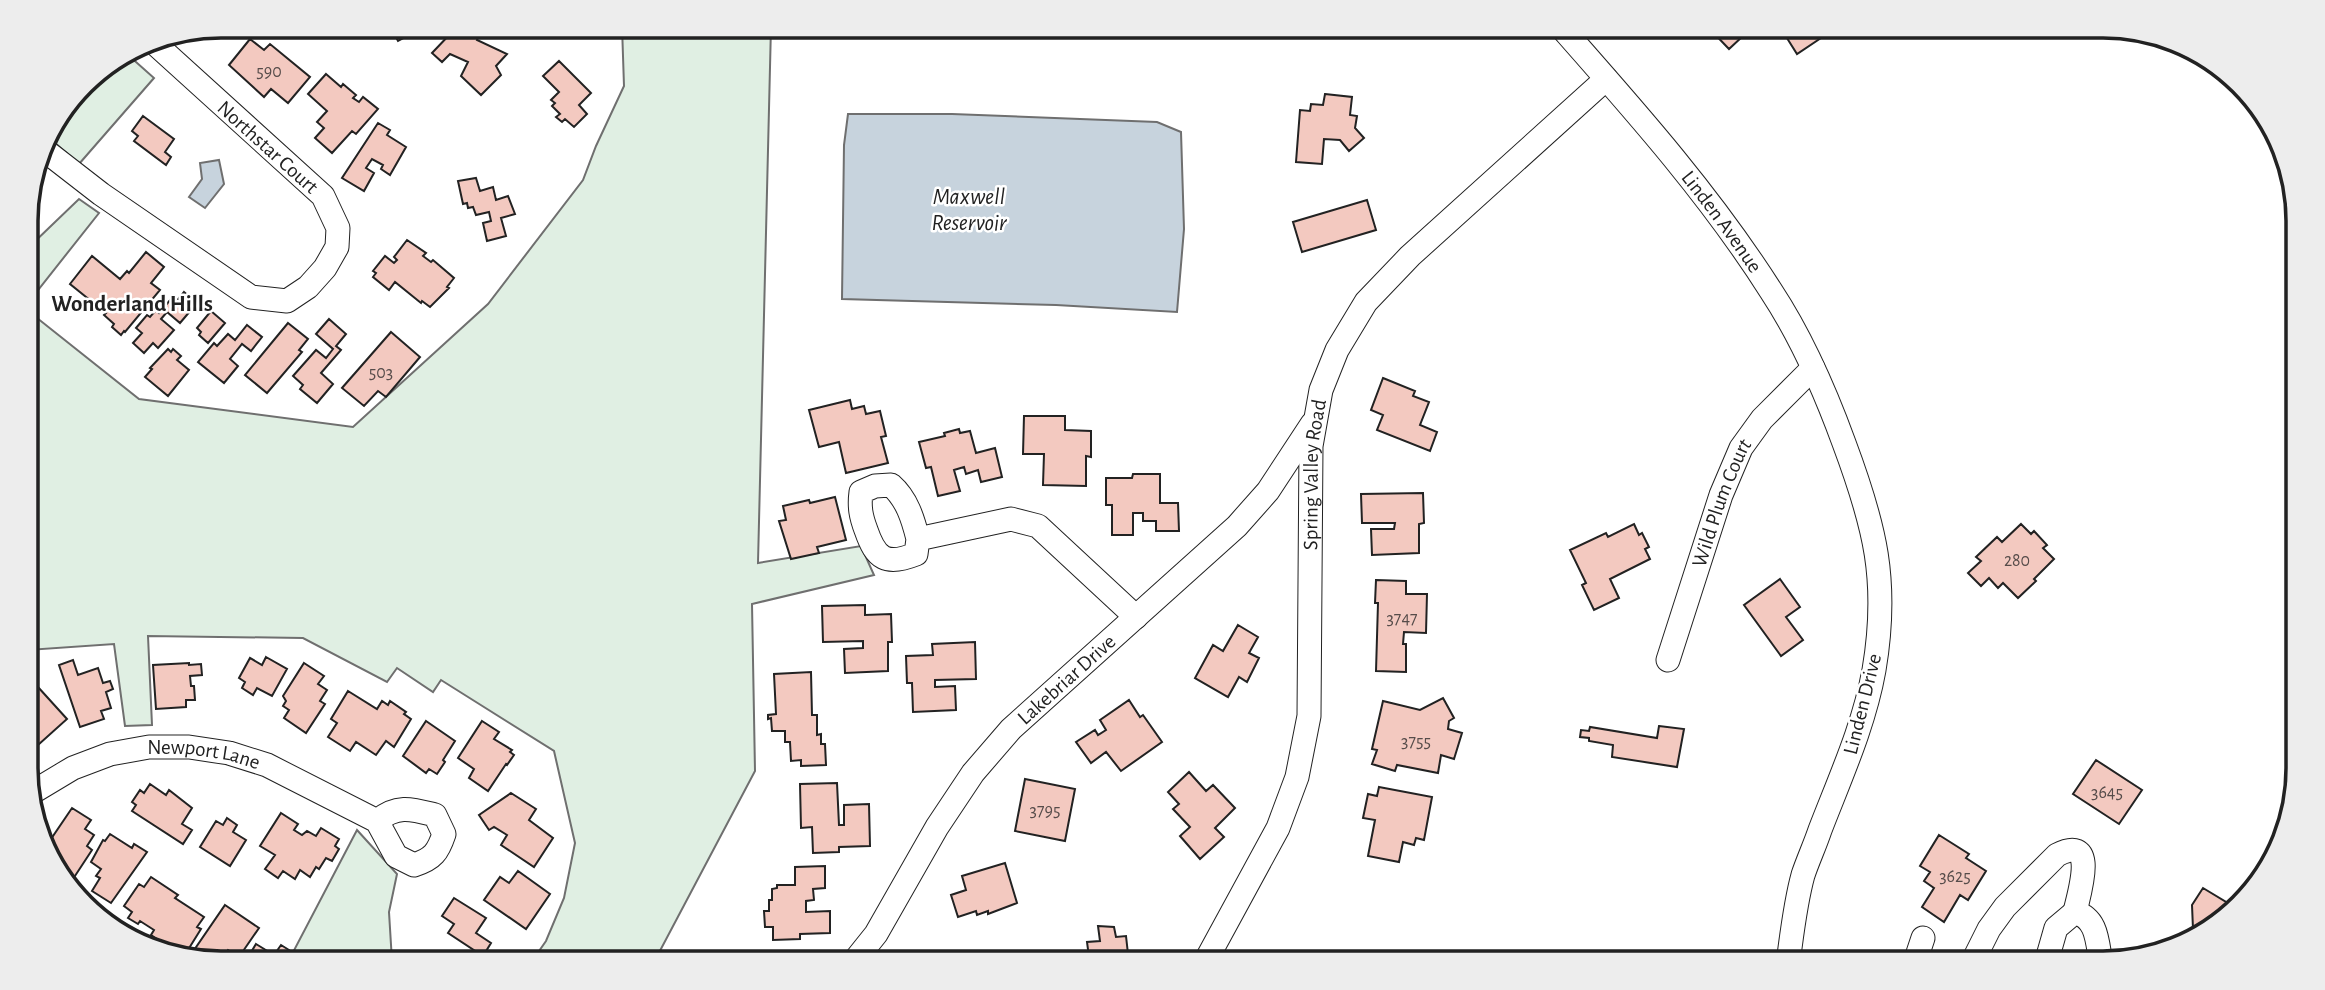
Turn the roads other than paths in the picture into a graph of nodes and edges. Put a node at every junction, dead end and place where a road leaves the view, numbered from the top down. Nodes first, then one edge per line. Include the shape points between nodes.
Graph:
1 (1570, 38) edge
2 (160, 49) edge
3 (1606, 79) junction
4 (51, 155) edge
5 (1813, 368) junction
6 (1314, 422) junction
7 (1843, 440) joint
8 (918, 539) dead end
9 (1136, 617) junction
10 (1668, 660) dead end
11 (40, 788) edge
12 (377, 821) dead end
13 (2075, 912) junction
14 (1923, 938) dead end
15 (862, 951) edge
16 (1211, 951) edge
17 (1790, 951) edge
18 (1919, 951) edge
19 (1978, 951) edge
20 (2049, 951) edge
21 (2099, 951) edge

1 - 3 street, Linden Avenue
2 - 4 street, Northstar Court via 323,197 338,228 337,247 308,288 287,301 251,297
3 - 5 street, Linden Avenue via 1728,228 1772,292
3 - 6 street, Spring Valley Road via 1410,256 1368,300 1336,350
5 - 7 street, Linden Avenue
5 - 10 street, Wild Plum Court via 1762,419 1741,448 1721,495
6 - 9 street, Lakebriar Drive via 1268,491 1237,526
6 - 16 street, Spring Valley Road via 1310,704 1305,736 1297,777 1278,828
7 - 17 street, Linden Drive via 1868,509 1877,551 1880,614 1874,671 1860,725 1804,874
8 - 9 street via 1010,519 1038,526
9 - 15 street, Lakebriar Drive via 1011,729 973,773
11 - 12 street, Newport Lane via 73,768 110,754 149,747 189,747 229,752 267,765
13 - 19 street via 2084,866 2076,850 2068,849 2005,907
13 - 20 street via 2056,928
13 - 21 street via 2086,915 2094,928
14 - 18 street

